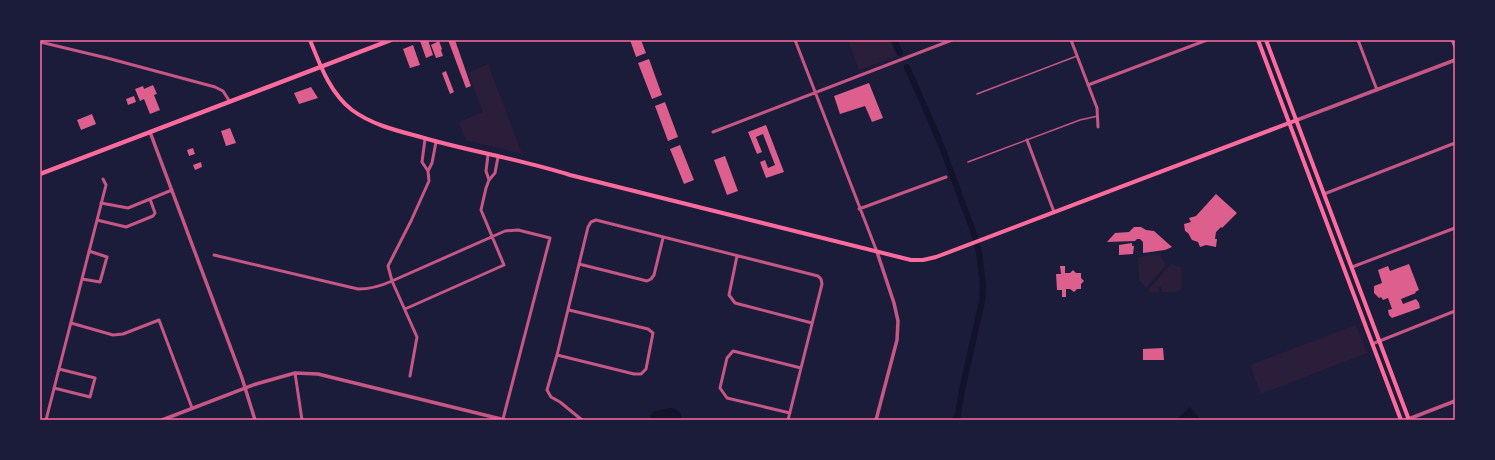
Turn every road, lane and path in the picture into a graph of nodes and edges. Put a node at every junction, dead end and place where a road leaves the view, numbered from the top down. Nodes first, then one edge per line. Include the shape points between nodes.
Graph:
1 (310, 40) edge
2 (391, 40) edge
3 (795, 40) edge
4 (952, 40) edge
5 (1071, 40) edge
6 (1207, 40) edge
7 (1258, 40) edge
8 (1266, 40) edge
9 (1358, 40) edge
10 (1452, 40) edge
11 (40, 42) edge
12 (1455, 47) edge
13 (1077, 56) junction
14 (1455, 60) edge
15 (321, 67) junction
16 (1088, 86) junction
17 (1377, 90) junction
18 (815, 92) junction
19 (977, 94) dead end
20 (230, 102) junction
21 (1098, 116) junction
22 (1297, 120) junction
23 (1289, 123) junction
24 (1098, 127) dead end
25 (150, 132) junction
26 (713, 132) dead end
27 (425, 139) junction
28 (1027, 140) junction
29 (436, 142) junction
30 (1455, 143) edge
31 (488, 155) junction
32 (498, 157) junction
33 (968, 162) dead end
34 (428, 171) junction
35 (40, 174) edge
36 (946, 177) dead end
37 (103, 179) dead end
38 (489, 180) junction
39 (172, 190) junction
40 (1324, 194) junction
41 (150, 199) junction
42 (101, 203) junction
43 (860, 209) junction
44 (1054, 212) junction
45 (97, 220) junction
46 (1455, 228) edge
47 (492, 237) junction
48 (663, 238) junction
49 (89, 252) junction
50 (877, 252) junction
51 (214, 255) dead end
52 (738, 256) junction
53 (579, 264) junction
54 (1352, 267) junction
55 (82, 279) junction
56 (392, 281) junction
57 (405, 309) junction
58 (568, 310) junction
59 (1455, 311) edge
60 (812, 322) junction
61 (71, 323) junction
62 (1379, 341) junction
63 (1372, 344) junction
64 (558, 355) junction
65 (801, 368) junction
66 (59, 370) junction
67 (295, 373) junction
68 (410, 376) dead end
69 (54, 388) junction
70 (246, 388) junction
71 (1455, 401) edge
72 (192, 408) junction
73 (790, 413) junction
74 (46, 420) edge
75 (162, 420) edge
76 (255, 420) edge
77 (302, 420) edge
78 (504, 420) edge
79 (582, 420) edge
80 (788, 420) edge
81 (876, 420) edge
82 (1401, 420) edge
83 (1408, 420) edge

1 - 15 main road
2 - 15 main road
3 - 18 street
4 - 18 street
5 - 13 street
6 - 16 street
7 - 23 main road
8 - 22 main road
9 - 17 street
10 - 12 street
11 - 20 street via 215,87 223,91
13 - 16 street
13 - 19 lane
14 - 17 street
15 - 20 main road
15 - 27 main road via 336,92 351,109 380,125
16 - 21 street
17 - 22 street
18 - 26 street
18 - 43 street
20 - 25 main road
21 - 24 street
21 - 28 lane
22 - 23 main road
22 - 40 main road
23 - 44 main road
23 - 63 main road
25 - 35 main road
25 - 39 street
27 - 29 main road
27 - 34 street via 422,162
28 - 33 lane
28 - 44 street
29 - 31 main road
29 - 34 street
30 - 40 street
31 - 32 main road
31 - 38 street via 486,172
32 - 38 street via 495,172
32 - 50 main road
34 - 56 street via 429,181 388,266
36 - 43 street
37 - 42 street via 106,185
38 - 47 street via 481,210
39 - 41 street
39 - 70 street
40 - 54 main road
41 - 42 street via 128,208
41 - 45 street via 155,213 153,216 126,227
42 - 45 street
43 - 50 street
44 - 50 main road via 922,260
45 - 49 street
46 - 54 street
47 - 56 street
47 - 57 street via 504,265
47 - 78 street via 505,231 518,230 550,238
48 - 52 street
48 - 53 street via 654,275 647,281
48 - 53 street via 596,220 588,227
49 - 55 street
49 - 55 street via 107,256 100,282
50 - 81 street via 898,320 897,340
51 - 56 street via 358,290 378,287
52 - 60 street via 729,295 735,303
52 - 60 street via 818,276 822,284
53 - 58 street
54 - 62 main road
55 - 61 street
56 - 57 street
57 - 68 street via 417,337
58 - 64 street
58 - 64 street via 648,329 653,333 646,370 641,374 634,374
59 - 62 street
60 - 65 street
61 - 66 street
61 - 72 street via 113,335 159,320
62 - 63 street
62 - 83 main road
63 - 82 main road
64 - 79 street via 548,394
65 - 73 street
65 - 73 street via 733,351 727,358 720,388 727,398
66 - 69 street
66 - 69 street via 95,378 90,397
67 - 70 street
67 - 77 street
67 - 78 street via 318,374
69 - 74 street
70 - 72 street
70 - 76 street
71 - 83 street
72 - 75 street
73 - 80 street

